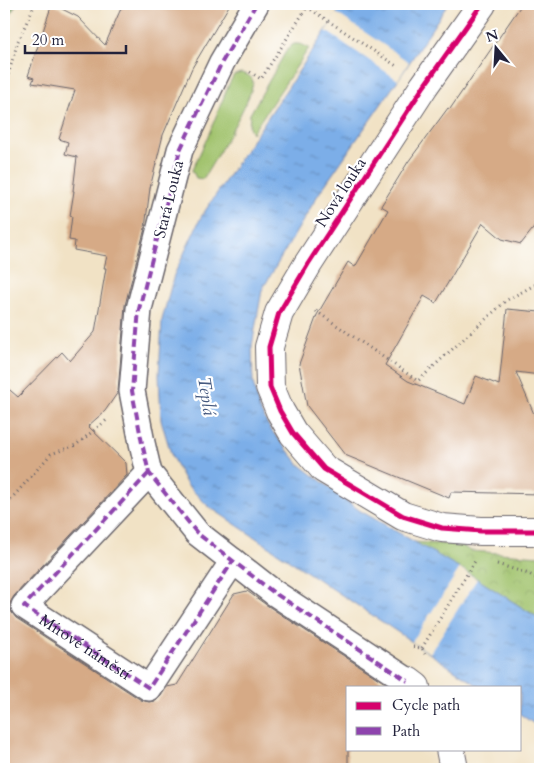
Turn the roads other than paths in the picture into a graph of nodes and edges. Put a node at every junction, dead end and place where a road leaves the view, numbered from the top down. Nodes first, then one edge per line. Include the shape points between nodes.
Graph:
1 (256, 4) edge
2 (482, 4) edge
3 (149, 473) junction
4 (540, 531) edge
5 (233, 561) junction
6 (412, 684) edge
7 (450, 750) edge
8 (454, 769) edge

1 - 3 street, Stará Louka via 225,58 180,150 139,309 132,391
2 - 4 street, Nová louka via 424,86 279,313 269,347 270,387 293,433 324,469 403,516 442,528
3 - 5 street via 197,533
3 - 5 street, Mírové náměstí via 24,606 149,688
5 - 6 street via 273,592
7 - 8 street

